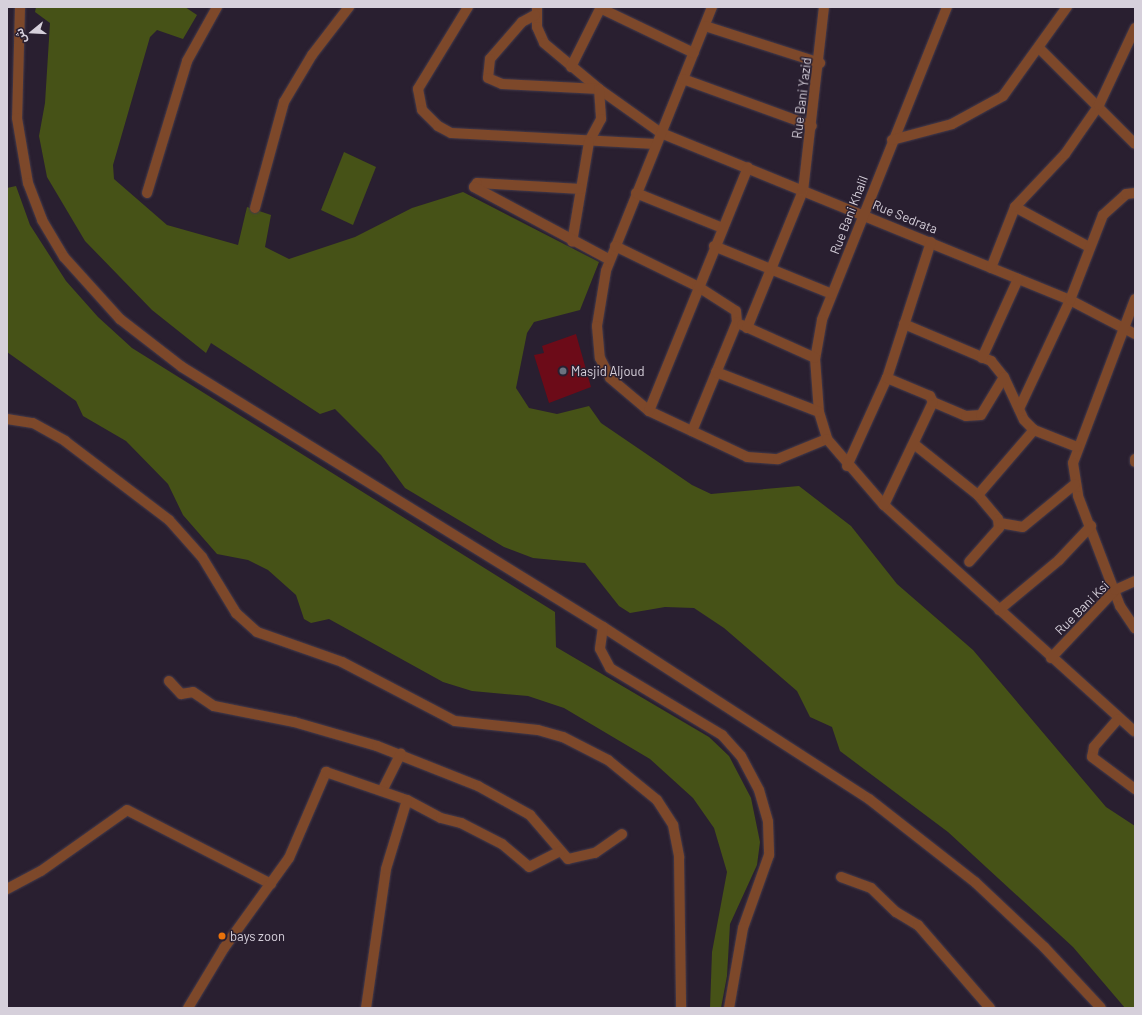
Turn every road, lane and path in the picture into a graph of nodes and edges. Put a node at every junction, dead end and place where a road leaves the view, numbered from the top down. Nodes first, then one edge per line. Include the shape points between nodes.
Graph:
1 (20, 7) edge
2 (217, 7) edge
3 (348, 7) edge
4 (468, 7) edge
5 (712, 7) edge
6 (824, 7) edge
7 (947, 7) edge
8 (1067, 7) edge
9 (601, 8) edge
10 (536, 11) edge
11 (705, 26) junction
12 (1135, 28) edge
13 (1040, 49) junction
14 (694, 53) junction
15 (820, 63) junction
16 (571, 67) junction
17 (683, 79) junction
18 (599, 89) junction
19 (1099, 105) junction
20 (812, 126) junction
21 (661, 133) junction
22 (892, 140) junction
23 (589, 142) junction
24 (656, 144) junction
25 (1135, 144) edge
26 (748, 167) junction
27 (581, 190) junction
28 (803, 191) junction
29 (147, 193) dead end
30 (636, 193) junction
31 (1135, 193) edge
32 (1015, 207) junction
33 (255, 208) dead end
34 (862, 214) junction
35 (722, 228) junction
36 (572, 242) junction
37 (932, 242) junction
38 (615, 246) junction
39 (714, 246) junction
40 (1089, 247) junction
41 (610, 260) junction
42 (771, 268) junction
43 (991, 268) junction
44 (1018, 279) junction
45 (698, 286) junction
46 (832, 294) junction
47 (1135, 299) edge
48 (1070, 300) junction
49 (737, 322) junction
50 (904, 324) junction
51 (1124, 326) junction
52 (747, 328) junction
53 (1135, 334) edge
54 (815, 358) junction
55 (982, 358) junction
56 (716, 372) junction
57 (1004, 377) junction
58 (887, 378) junction
59 (933, 402) junction
60 (1019, 409) junction
61 (649, 411) junction
62 (819, 412) junction
63 (7, 419) edge
64 (1034, 430) junction
65 (692, 431) junction
66 (827, 440) junction
67 (914, 444) junction
68 (1077, 447) junction
69 (847, 466) junction
70 (1075, 484) junction
71 (978, 495) junction
72 (884, 505) junction
73 (1000, 523) junction
74 (1091, 526) junction
75 (969, 562) dead end
76 (1135, 580) edge
77 (1115, 590) junction
78 (999, 610) junction
79 (603, 627) junction
80 (1135, 628) edge
81 (1052, 658) junction
82 (169, 681) dead end
83 (1118, 719) junction
84 (1134, 730) edge
85 (401, 753) junction
86 (1135, 789) edge
87 (382, 791) junction
88 (407, 800) junction
89 (622, 834) dead end
90 (560, 851) junction
91 (841, 877) dead end
92 (271, 884) junction
93 (7, 889) edge
94 (188, 1008) edge
95 (366, 1008) edge
96 (681, 1008) edge
97 (729, 1008) edge
98 (990, 1008) edge
99 (1101, 1008) edge

1 - 79 street via 16,111 28,183 52,239 91,290 140,336 182,367
2 - 29 street via 187,61
3 - 33 street via 312,55 284,102
4 - 23 street via 418,89 422,110 451,133
5 - 11 street
6 - 15 street, Rue Bani Yazid
7 - 22 street, Rue Bani Khalil
8 - 13 street
9 - 14 street
9 - 16 street
10 - 16 street, Rue Sedrata via 544,43
10 - 18 street via 522,22 490,59 488,78 502,84
11 - 14 street
11 - 15 street
12 - 19 street
13 - 19 street
13 - 22 street via 1003,96 984,109 923,135
14 - 17 street
15 - 20 street, Rue Bani Yazid
16 - 18 street, Rue Sedrata
17 - 20 street
17 - 21 street
18 - 21 street, Rue Sedrata
18 - 23 street via 602,119
19 - 25 street
19 - 32 street via 1064,154
20 - 28 street, Rue Bani Yazid
21 - 24 street
21 - 26 street, Rue Sedrata
22 - 34 street, Rue Bani Khalil
23 - 24 street
23 - 27 street
24 - 30 street
26 - 28 street, Rue Sedrata
26 - 35 street
27 - 36 street
27 - 36 street via 474,185 476,191
28 - 34 street, Rue Sedrata
28 - 42 street, Rue Bani Yazid
30 - 35 street
30 - 38 street
31 - 40 street via 1126,194 1103,215
32 - 40 street
32 - 43 street
34 - 37 street, Rue Sedrata
34 - 46 street, Rue Bani Khalil
35 - 39 street
36 - 41 street
37 - 43 street, Rue Sedrata
37 - 50 street
38 - 41 street
38 - 45 street
39 - 42 street
39 - 45 street
40 - 48 street
41 - 61 street via 597,326 600,358 610,378
42 - 46 street
42 - 52 street, Rue Bani Yazid
43 - 44 street, Rue Sedrata
44 - 48 street, Rue Sedrata
44 - 55 street
45 - 49 street via 734,308
45 - 61 street
46 - 54 street, Rue Bani Khalil
47 - 51 street
48 - 51 street, Rue Sedrata
48 - 60 street
49 - 52 street
49 - 56 street
50 - 55 street
50 - 58 street
51 - 53 street, Rue Sedrata
51 - 68 street
52 - 54 street
54 - 62 street, Rue Bani Khalil
55 - 57 street via 995,364
56 - 62 street
56 - 65 street
57 - 59 street via 981,415 966,416
57 - 60 street
58 - 59 street via 930,396
58 - 69 street
59 - 67 street
60 - 64 street
61 - 65 street
62 - 66 street, Rue Bani Khalil
63 - 96 street via 32,423 65,441 169,520 202,557 236,613 257,632 342,662 455,721 538,730 564,737 608,760 657,800 672,825 679,857
64 - 68 street
64 - 71 street
65 - 66 street via 747,457 763,460 799,453
66 - 69 street
67 - 71 street
67 - 72 street
68 - 70 street via 1073,463
69 - 72 street
70 - 73 street via 1023,528
70 - 74 street
71 - 73 street
72 - 78 street
73 - 75 street
74 - 77 street
74 - 78 street via 1054,565
76 - 77 street, Rue Bani Ksi
77 - 80 street via 1125,615
77 - 81 street, Rue Bani Ksi
78 - 81 street
79 - 97 street via 600,649 610,668 722,735 741,756 759,790 768,822 768,855 743,928
79 - 99 street via 806,755 905,825 1010,914
81 - 83 street
82 - 85 street via 181,694 192,692 214,706 294,722
83 - 84 street
83 - 86 street via 1094,747 1092,757
85 - 87 street
85 - 90 street via 511,802 537,822
87 - 88 street
87 - 92 street via 326,772 289,858
88 - 90 street via 483,834 529,867
88 - 95 street via 386,869
89 - 90 street via 595,853 576,859 566,858
91 - 98 street via 871,888 890,907 922,928
92 - 93 street via 131,810 41,871
92 - 94 street via 224,948

